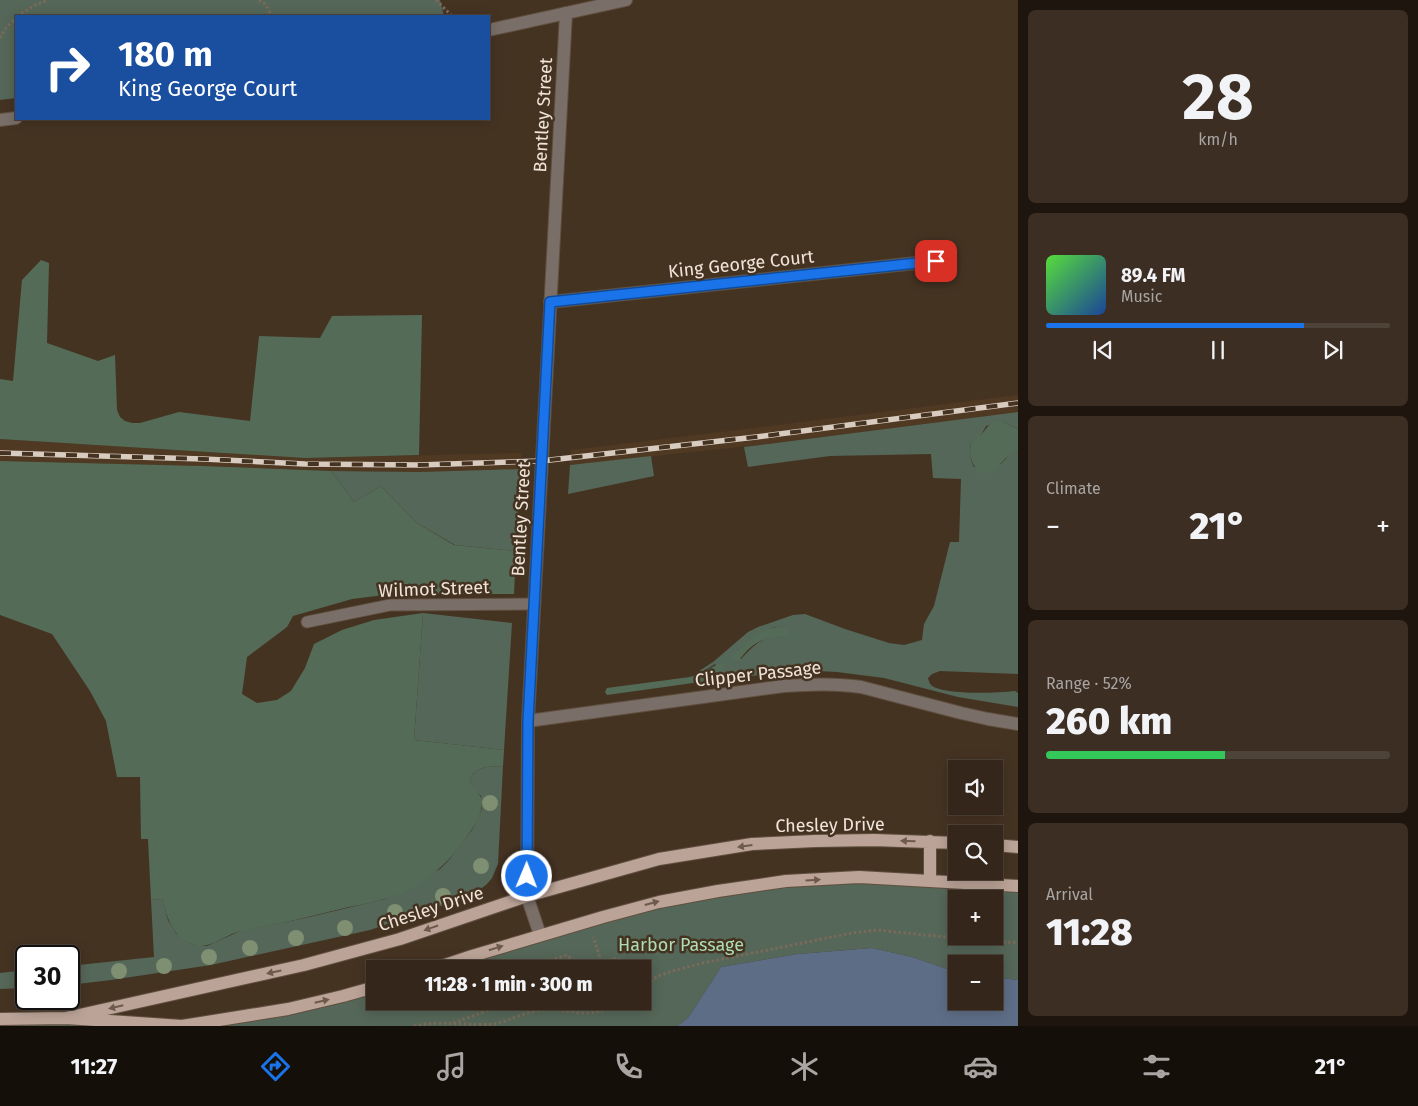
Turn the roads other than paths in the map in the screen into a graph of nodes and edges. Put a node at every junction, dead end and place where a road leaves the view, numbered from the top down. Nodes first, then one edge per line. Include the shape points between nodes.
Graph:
1 (626, 0) edge
2 (566, 13) junction
3 (490, 30) edge
4 (15, 118) edge
5 (0, 120) edge
6 (936, 261) dead end
7 (550, 302) junction
8 (534, 604) junction
9 (307, 622) dead end
10 (528, 721) junction
11 (1018, 724) edge
12 (930, 842) junction
13 (948, 843) edge
14 (1003, 845) edge
15 (1018, 846) edge
16 (930, 881) junction
17 (1018, 886) edge
18 (527, 896) junction
19 (540, 935) junction
20 (461, 960) edge
21 (366, 990) edge
22 (66, 1018) junction
23 (0, 1019) edge

1 - 2 street
2 - 3 street
2 - 7 street, Bentley Street
4 - 5 street
6 - 7 street, King George Court
7 - 8 street, Bentley Street
8 - 9 lane, Wilmot Street via 390,606
8 - 10 street, Bentley Street
10 - 11 street, Clipper Passage via 815,684 861,687 960,713
10 - 18 street, Bentley Street
12 - 13 main road, Chesley Drive
12 - 16 main road
12 -> 18 main road, Chesley Drive via 874,840 752,844 659,860
14 - 15 main road
16 - 17 main road
19 -> 16 main road via 659,902 728,889 786,881 859,877
18 - 19 street, Bentley Street
18 -> 22 main road, Chesley Drive via 400,939 304,965
20 -> 19 main road
22 -> 21 main road, Chesley Drive via 182,1026 288,1009
22 - 23 main road, Chesley Drive

